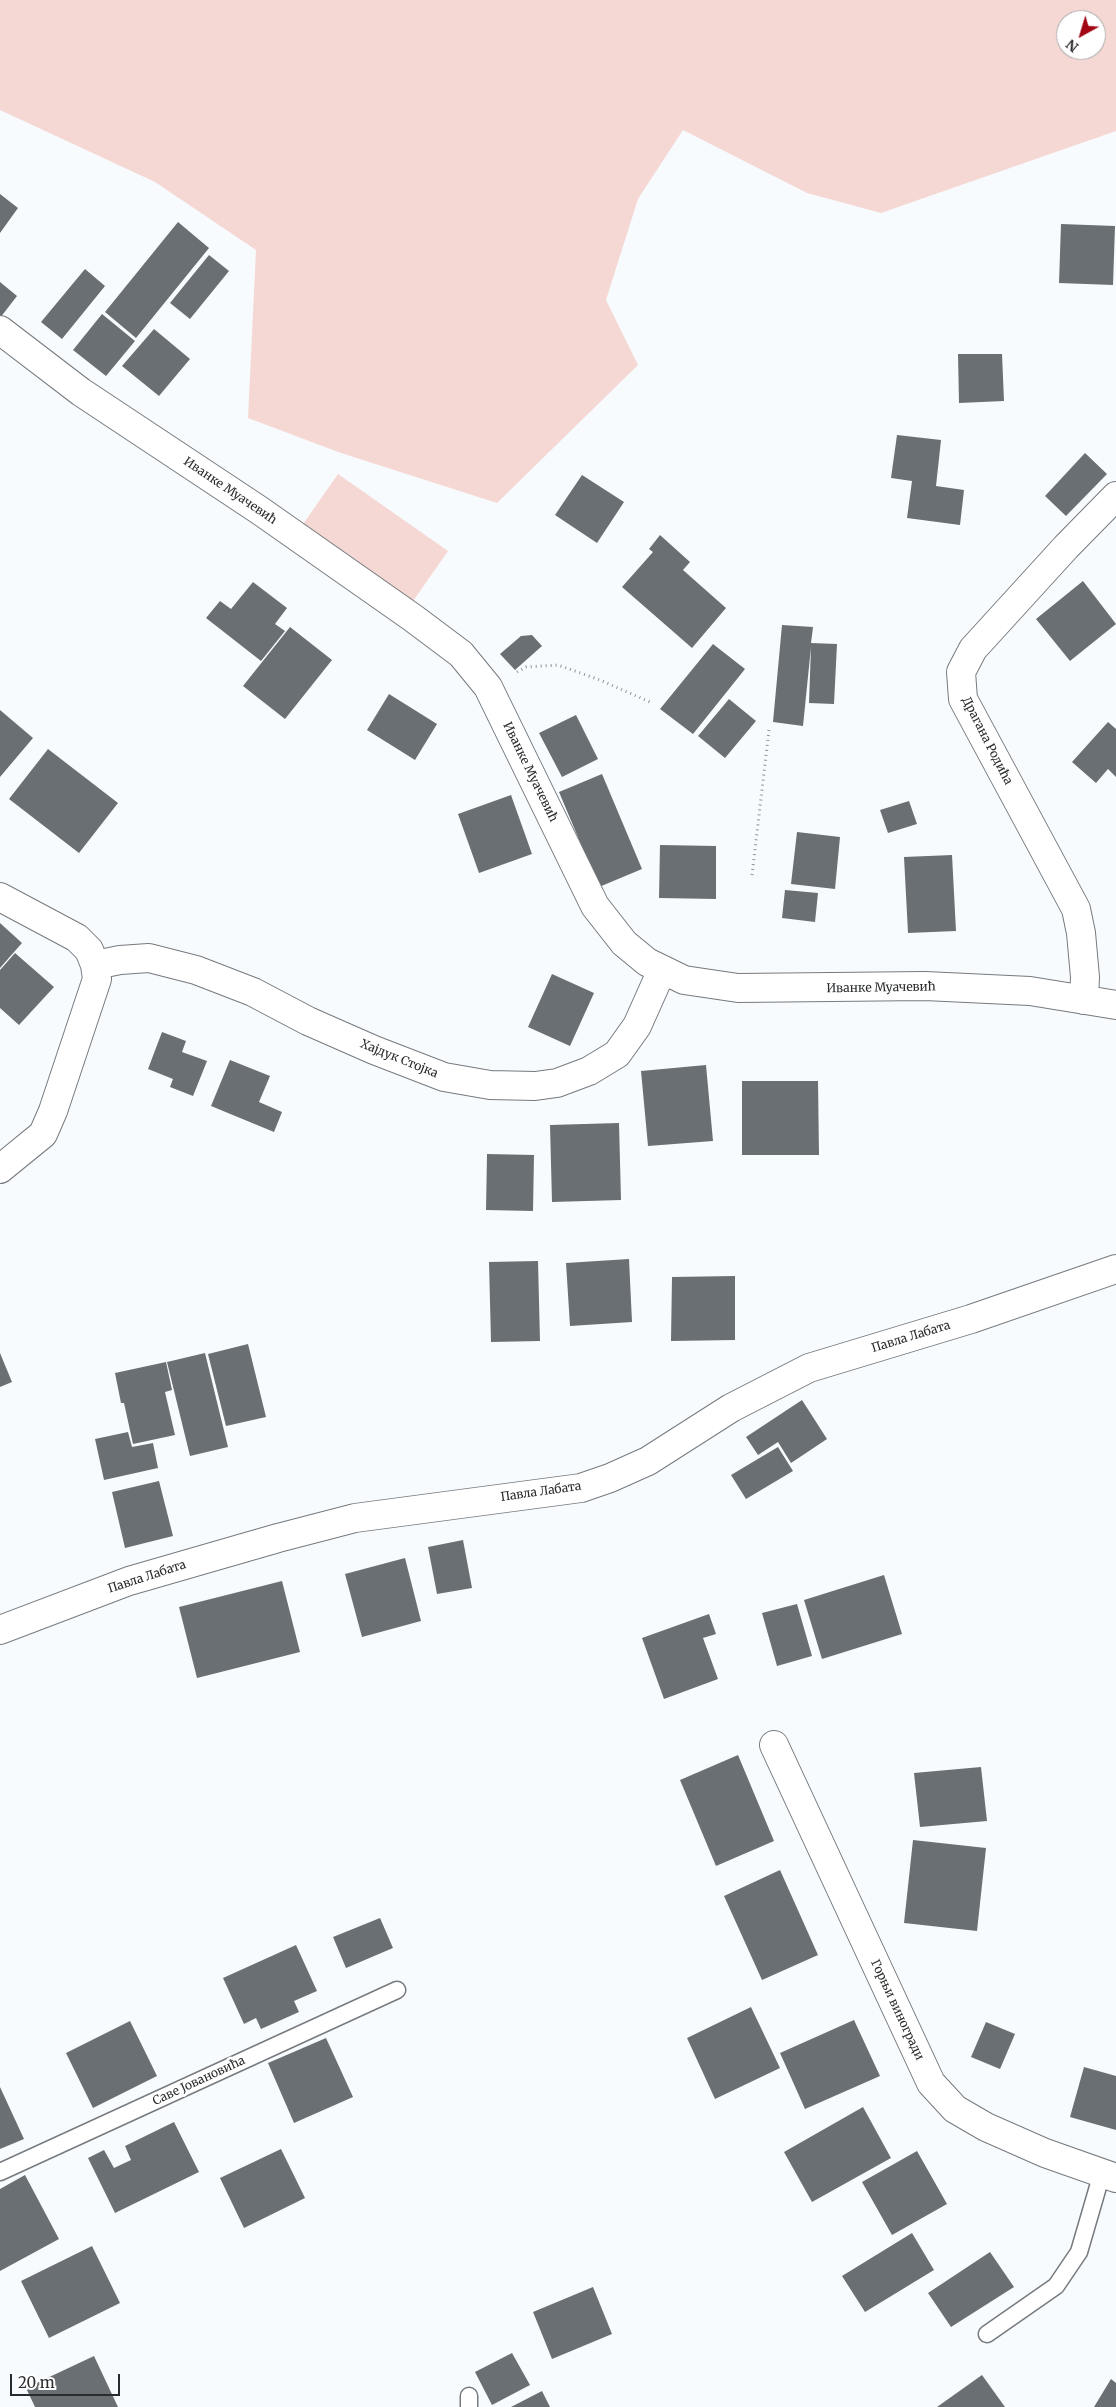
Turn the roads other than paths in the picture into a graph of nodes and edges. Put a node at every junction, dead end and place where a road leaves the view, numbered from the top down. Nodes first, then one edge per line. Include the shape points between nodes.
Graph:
1 (0, 330) edge
2 (1116, 496) edge
3 (0, 897) edge
4 (95, 965) junction
5 (662, 970) junction
6 (1084, 1000) junction
7 (1116, 1005) edge
8 (0, 1169) edge
9 (1116, 1269) edge
10 (0, 1630) edge
11 (774, 1745) dead end
12 (397, 1990) dead end
13 (0, 2172) edge
14 (1109, 2176) edge
15 (987, 2334) dead end

1 - 5 street, Иванке Муачевић via 81,392 259,510 460,654 488,688 595,906 624,943
2 - 6 street, Драгана Родића via 1066,546 973,650 961,672 963,699 1076,909 1085,977
3 - 4 street via 77,938 89,950
4 - 5 street, Хајдук Стојка via 149,958 196,970 253,992 374,1050 444,1077 490,1085 535,1086 557,1083 589,1071 617,1054 637,1026
4 - 8 street via 97,980 94,994 53,1111 42,1134
5 - 6 street, Иванке Муачевић via 684,980 738,988 925,986 1030,991
6 - 7 street, Иванке Муачевић
9 - 10 street, Павла Лабата via 971,1319 809,1368 732,1408 648,1461 580,1488 346,1521 129,1581
11 - 14 street, Горњи виногради via 931,2083 955,2109 986,2127
12 - 13 lane, Саве Јовановића
14 - 15 lane via 1079,2252 1056,2286

